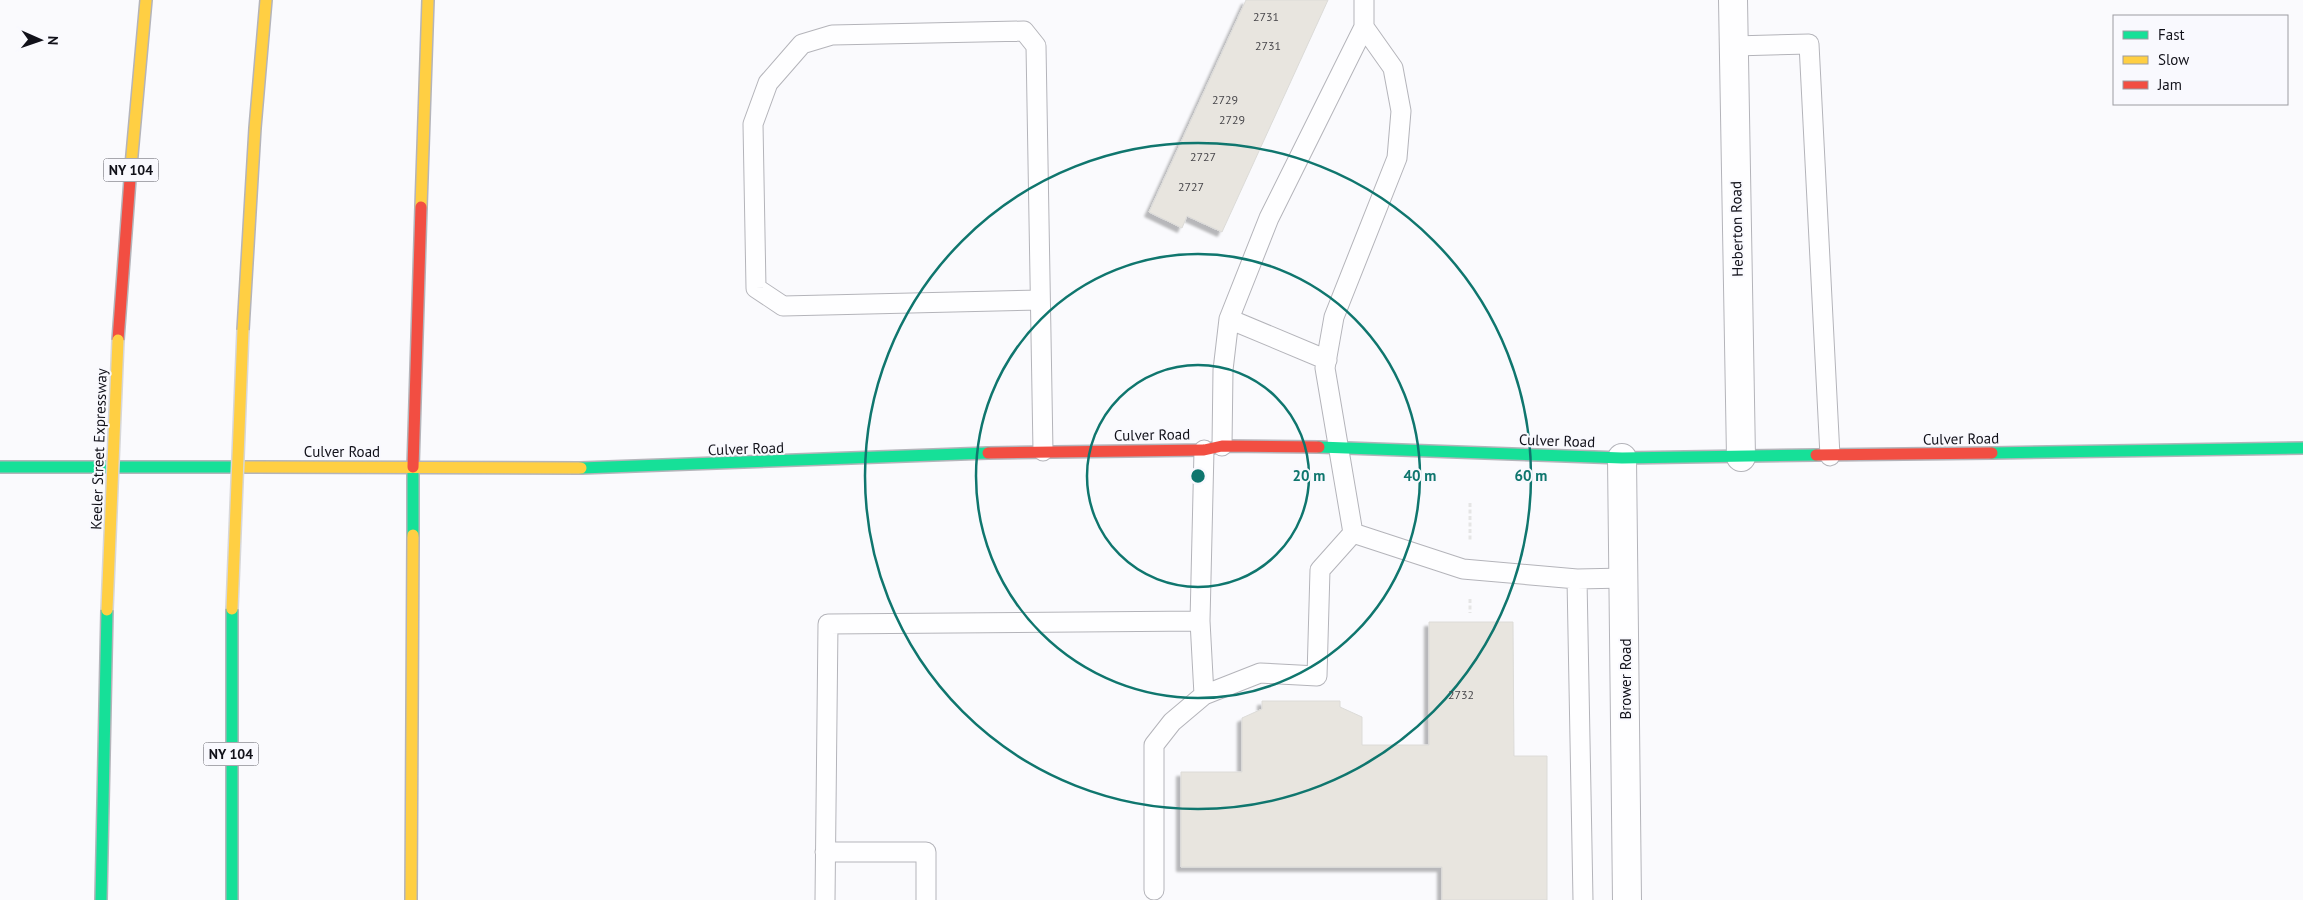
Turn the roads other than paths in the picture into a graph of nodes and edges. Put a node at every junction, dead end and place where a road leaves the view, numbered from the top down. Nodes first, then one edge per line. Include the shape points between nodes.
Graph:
1 (146, 0) edge
2 (266, 0) edge
3 (428, 0) edge
4 (1364, 0) edge
5 (1733, 0) edge
6 (1364, 27) junction
7 (1734, 46) junction
8 (1040, 300) junction
9 (1229, 319) junction
10 (1327, 360) junction
11 (1338, 447) junction
12 (1213, 448) junction
13 (2303, 448) edge
14 (1042, 451) junction
15 (1830, 456) junction
16 (1741, 457) junction
17 (1622, 458) junction
18 (0, 467) edge
19 (413, 467) junction
20 (1353, 533) junction
21 (1625, 578) junction
22 (1576, 579) junction
23 (1200, 621) junction
24 (1204, 695) junction
25 (825, 852) junction
26 (1154, 890) dead end
27 (101, 900) edge
28 (232, 900) edge
29 (411, 900) edge
30 (825, 900) edge
31 (926, 900) edge
32 (1583, 900) edge
33 (1628, 900) edge

1 - 27 main road, Keeler Street Expressway / NY 104, bridge via 118,340 107,610
2 - 28 main road, NY 104, bridge via 243,330 232,609
3 - 19 main road
4 - 6 lane
5 - 7 street, Heberton Road
6 - 9 lane via 1269,218
6 - 10 lane via 1393,68 1401,111 1397,158 1334,317
7 - 15 lane via 1809,44
7 - 16 street, Heberton Road
8 - 8 lane via 1036,46 1024,31 832,35 802,44 768,82 753,124 756,288 783,306
8 - 14 lane
9 - 10 lane
9 - 12 lane
10 - 11 lane via 1325,368
11 - 12 main road, Culver Road
11 - 17 main road, Culver Road
11 - 20 lane
12 - 14 main road, Culver Road
12 - 23 lane
13 - 15 main road, Culver Road
14 - 19 main road, Culver Road via 649,467
15 - 16 main road, Culver Road
16 - 17 main road, Culver Road
17 - 21 street, Brower Road
18 - 19 main road, Culver Road
19 - 29 main road
20 - 22 lane via 1463,569
20 - 24 lane via 1320,570 1318,676 1260,673
21 - 22 lane
21 - 33 street, Brower Road
22 - 32 lane
23 - 24 lane
23 - 25 lane via 828,624
24 - 26 lane via 1172,722 1154,745
25 - 30 lane
25 - 31 lane via 926,852

